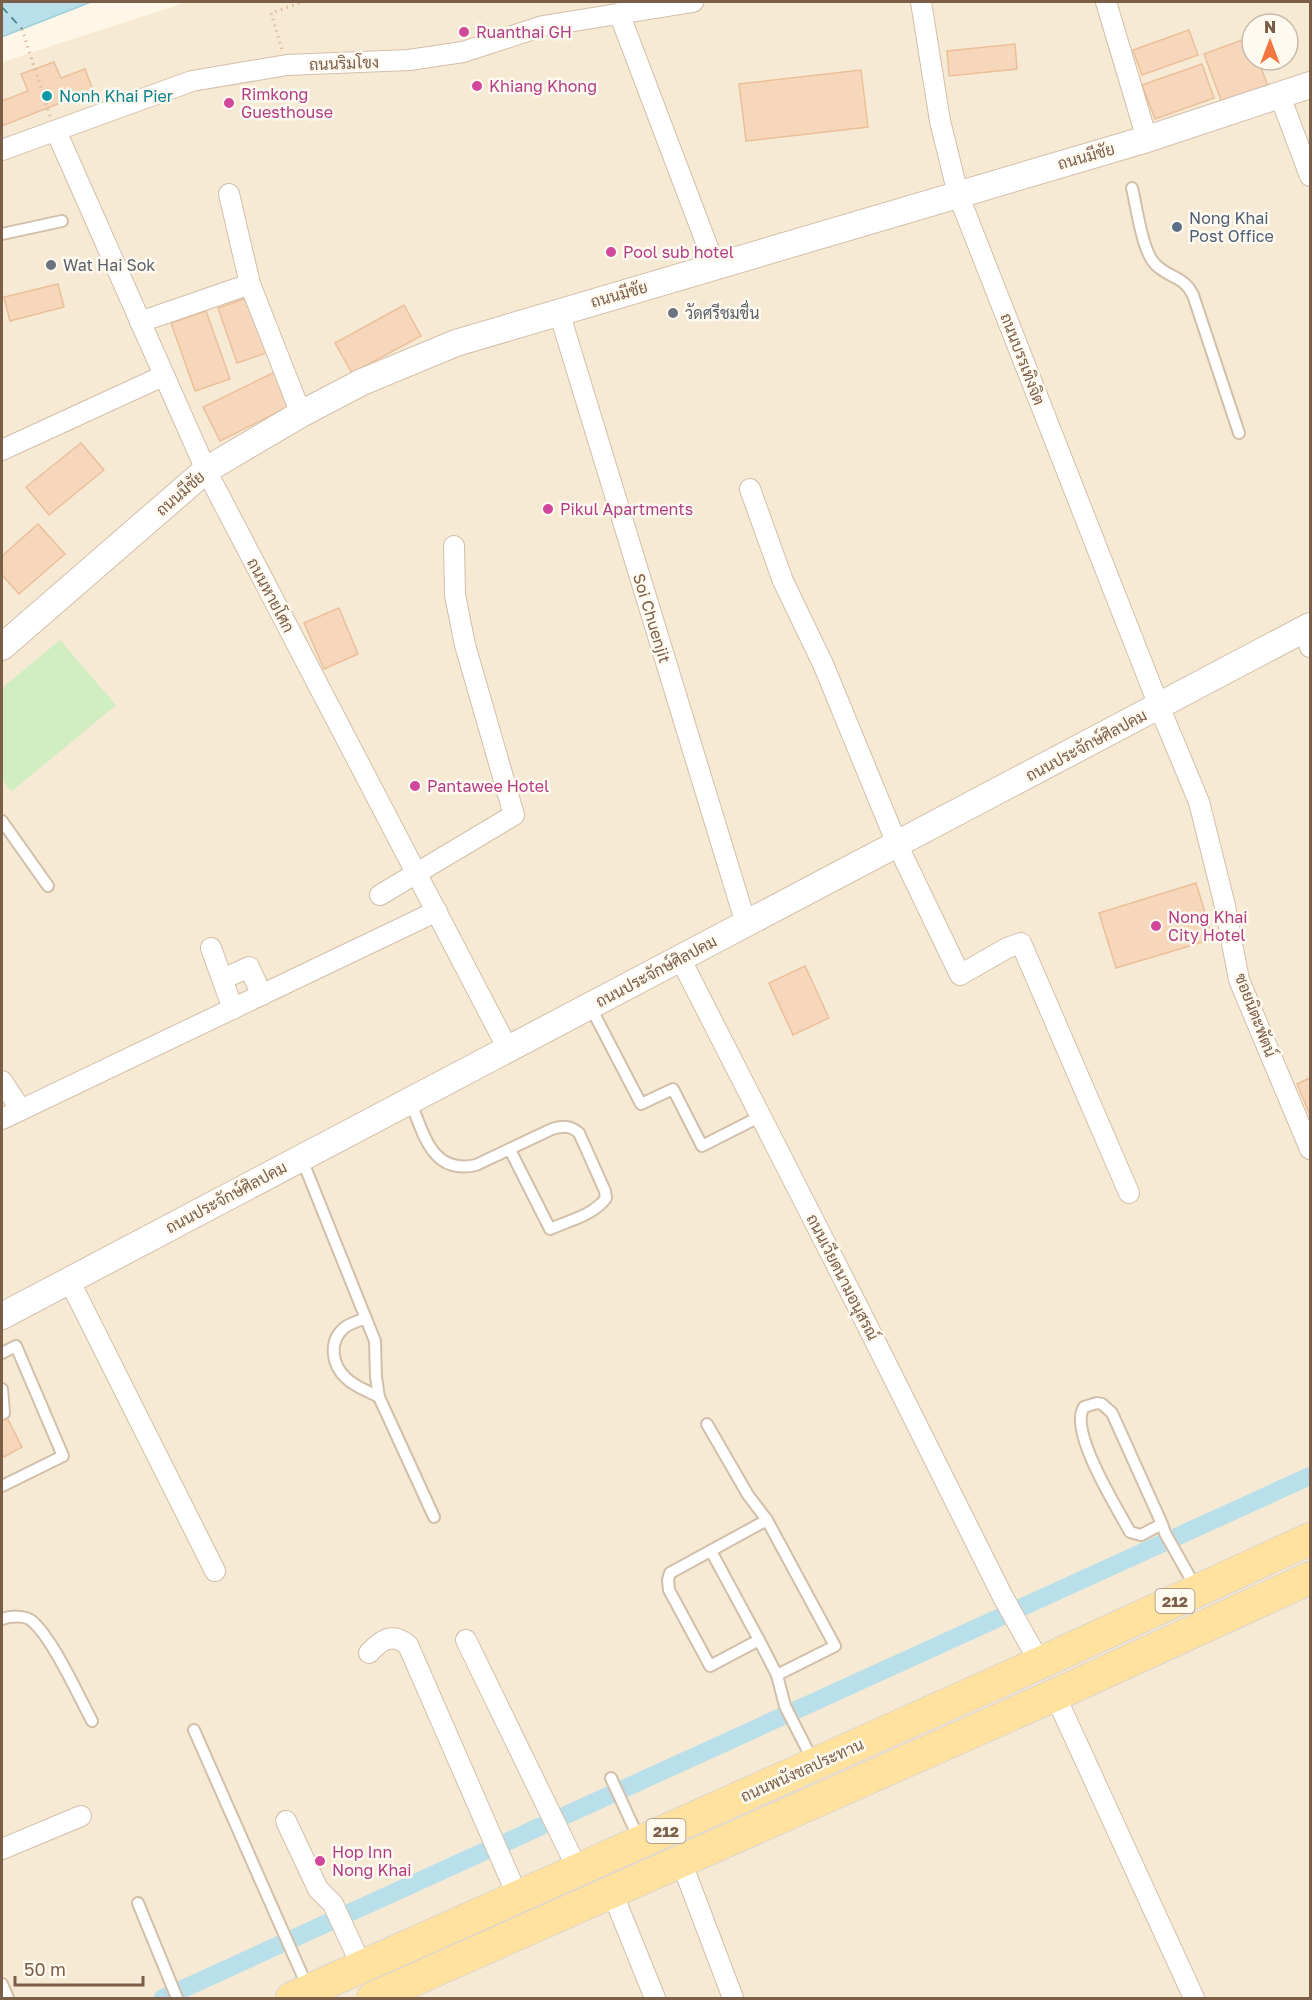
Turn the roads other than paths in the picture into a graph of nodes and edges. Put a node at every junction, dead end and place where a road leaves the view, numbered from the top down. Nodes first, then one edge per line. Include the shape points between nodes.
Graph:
1 (693, 2) edge
2 (921, 2) edge
3 (1106, 2) edge
4 (619, 7) edge
5 (1311, 85) edge
6 (1280, 96) junction
7 (56, 132) junction
8 (1146, 139) junction
9 (2, 150) edge
10 (1311, 176) edge
11 (1132, 188) dead end
12 (229, 194) dead end
13 (958, 194) junction
14 (62, 221) dead end
15 (2, 234) edge
16 (715, 266) junction
17 (250, 284) junction
18 (559, 312) junction
19 (140, 322) junction
20 (164, 376) junction
21 (301, 414) junction
22 (1239, 433) dead end
23 (2, 450) edge
24 (206, 470) junction
25 (750, 489) dead end
26 (454, 546) dead end
27 (1308, 634) edge
28 (2, 647) edge
29 (1159, 706) junction
30 (2, 821) edge
31 (897, 844) junction
32 (417, 875) junction
33 (48, 886) dead end
34 (380, 895) dead end
35 (437, 911) junction
36 (746, 924) junction
37 (211, 948) dead end
38 (680, 958) junction
39 (223, 979) junction
40 (262, 994) junction
41 (590, 1006) junction
42 (233, 1009) junction
43 (508, 1049) junction
44 (2, 1082) edge
45 (410, 1100) junction
46 (21, 1110) junction
47 (761, 1116) junction
48 (2, 1119) edge
49 (1311, 1149) edge
50 (510, 1150) junction
51 (301, 1157) junction
52 (1129, 1193) dead end
53 (69, 1280) junction
54 (2, 1316) edge
55 (366, 1318) junction
56 (2, 1353) edge
57 (2, 1389) edge
58 (379, 1397) junction
59 (2, 1414) edge
60 (707, 1424) dead end
61 (2, 1486) edge
62 (434, 1517) dead end
63 (767, 1520) junction
64 (1164, 1528) junction
65 (1311, 1539) edge
66 (711, 1551) junction
67 (215, 1571) dead end
68 (1311, 1578) edge
69 (1197, 1591) junction
70 (2, 1619) edge
71 (466, 1640) dead end
72 (759, 1640) junction
73 (369, 1653) dead end
74 (1040, 1663) junction
75 (777, 1675) junction
76 (1055, 1695) junction
77 (92, 1721) dead end
78 (194, 1730) dead end
79 (814, 1764) junction
80 (612, 1783) dead end
81 (81, 1815) dead end
82 (286, 1821) dead end
83 (640, 1842) junction
84 (2, 1848) edge
85 (681, 1861) junction
86 (578, 1870) junction
87 (612, 1892) junction
88 (518, 1897) junction
89 (138, 1903) dead end
90 (357, 1956) junction
91 (2, 1984) edge
92 (302, 1990) edge
93 (405, 1992) edge
94 (8, 1998) edge
95 (177, 1998) edge
96 (373, 1998) edge
97 (655, 1998) edge
98 (733, 1998) edge
99 (1194, 1998) edge

1 - 4 street, ถนนริมโขง
2 - 13 street, ถนนบรรเทิงจิต via 939,121
3 - 8 street
4 - 7 street, ถนนริมโขง via 463,52 409,60 287,65 192,81
4 - 16 street
5 - 6 street, ถนนมีชัย
6 - 8 street, ถนนมีชัย
6 - 10 street
7 - 9 street, ถนนริมโขง
7 - 19 street, ถนนหายโศก
8 - 13 street, ถนนมีชัย
11 - 22 lane via 1152,260 1188,286 1193,295
12 - 17 street
13 - 16 street, ถนนมีชัย
13 - 29 street, ถนนบรรเทิงจิต
14 - 15 lane
16 - 18 street, ถนนมีชัย
17 - 19 street
17 - 21 street
18 - 21 street, ถนนมีชัย via 456,343 362,382
18 - 36 street, Soi Chuenjit
19 - 20 street, ถนนหายโศก
20 - 23 street
20 - 24 street, ถนนหายโศก
21 - 24 street, ถนนมีชัย
24 - 28 street, ถนนมีชัย
24 - 32 street, ถนนหายโศก
25 - 31 street via 783,581 823,664
26 - 32 street via 455,595 465,645 514,815
27 - 29 street, ถนนประจักษ์ศิลปคม
29 - 31 street, ถนนประจักษ์ศิลปคม
29 - 49 street, ซอยนิตะพัตน์ via 1199,802 1239,980
30 - 33 lane
31 - 36 street, ถนนประจักษ์ศิลปคม
31 - 52 street via 960,975 1020,943
32 - 34 street
32 - 35 street, ถนนหายโศก
35 - 40 street
35 - 43 street, ถนนหายโศก
36 - 38 street, ถนนประจักษ์ศิลปคม
37 - 39 street
38 - 41 street, ถนนประจักษ์ศิลปคม
38 - 47 street, ถนนเวียดนามอนุสรณ์
39 - 40 street via 246,959
39 - 42 street
40 - 42 street
41 - 43 street, ถนนประจักษ์ศิลปคม
41 - 47 lane via 641,1104 673,1089 702,1146
42 - 46 street
43 - 45 street, ถนนประจักษ์ศิลปคม
44 - 46 street
45 - 50 lane via 432,1150 443,1162 464,1168
45 - 51 street, ถนนประจักษ์ศิลปคม
46 - 48 street
47 - 74 street, ถนนเวียดนามอนุสรณ์
50 - 50 lane via 552,1129 573,1128 579,1133 606,1198 593,1210 550,1229
51 - 53 street, ถนนประจักษ์ศิลปคม
51 - 55 lane
53 - 54 street, ถนนประจักษ์ศิลปคม
53 - 67 street
55 - 58 lane via 375,1341
55 - 58 lane via 345,1328 333,1353 335,1363 348,1380
56 - 61 lane via 16,1346 63,1456
57 - 59 lane
58 - 62 lane
60 - 63 lane via 748,1496
63 - 66 lane
63 - 75 lane via 835,1646
64 - 64 lane via 1112,1413 1102,1404 1084,1407 1080,1425 1086,1447 1130,1532 1141,1535
64 - 69 lane
65 - 69 main road, ถนนพนังชลประทาน / 212
66 - 72 lane
66 - 72 lane via 670,1573 669,1590 710,1666
68 - 76 main road, ถนนพนังชลประทาน / 212
69 - 74 main road, ถนนพนังชลประทาน / 212
70 - 77 lane via 10,1616 31,1620 48,1641
71 - 86 street
72 - 75 lane
73 - 88 street via 387,1638 408,1645
74 - 76 main road
74 - 79 main road, ถนนพนังชลประทาน / 212
75 - 79 lane via 785,1706
76 - 85 main road, ถนนพนังชลประทาน / 212
76 - 99 street
78 - 92 lane via 280,1928
79 - 83 main road, ถนนพนังชลประทาน / 212
80 - 83 lane
81 - 84 street
82 - 90 street
83 - 86 main road, ถนนพนังชลประทาน / 212
85 - 87 main road, ถนนพนังชลประทาน / 212
85 - 98 street
86 - 88 main road, ถนนพนังชลประทาน / 212
87 - 93 main road, ถนนพนังชลประทาน / 212
87 - 97 street
88 - 90 main road, ถนนพนังชลประทาน / 212
89 - 95 lane
90 - 92 main road, ถนนพนังชลประทาน / 212
91 - 94 lane
93 - 96 main road, ถนนพนังชลประทาน / 212

